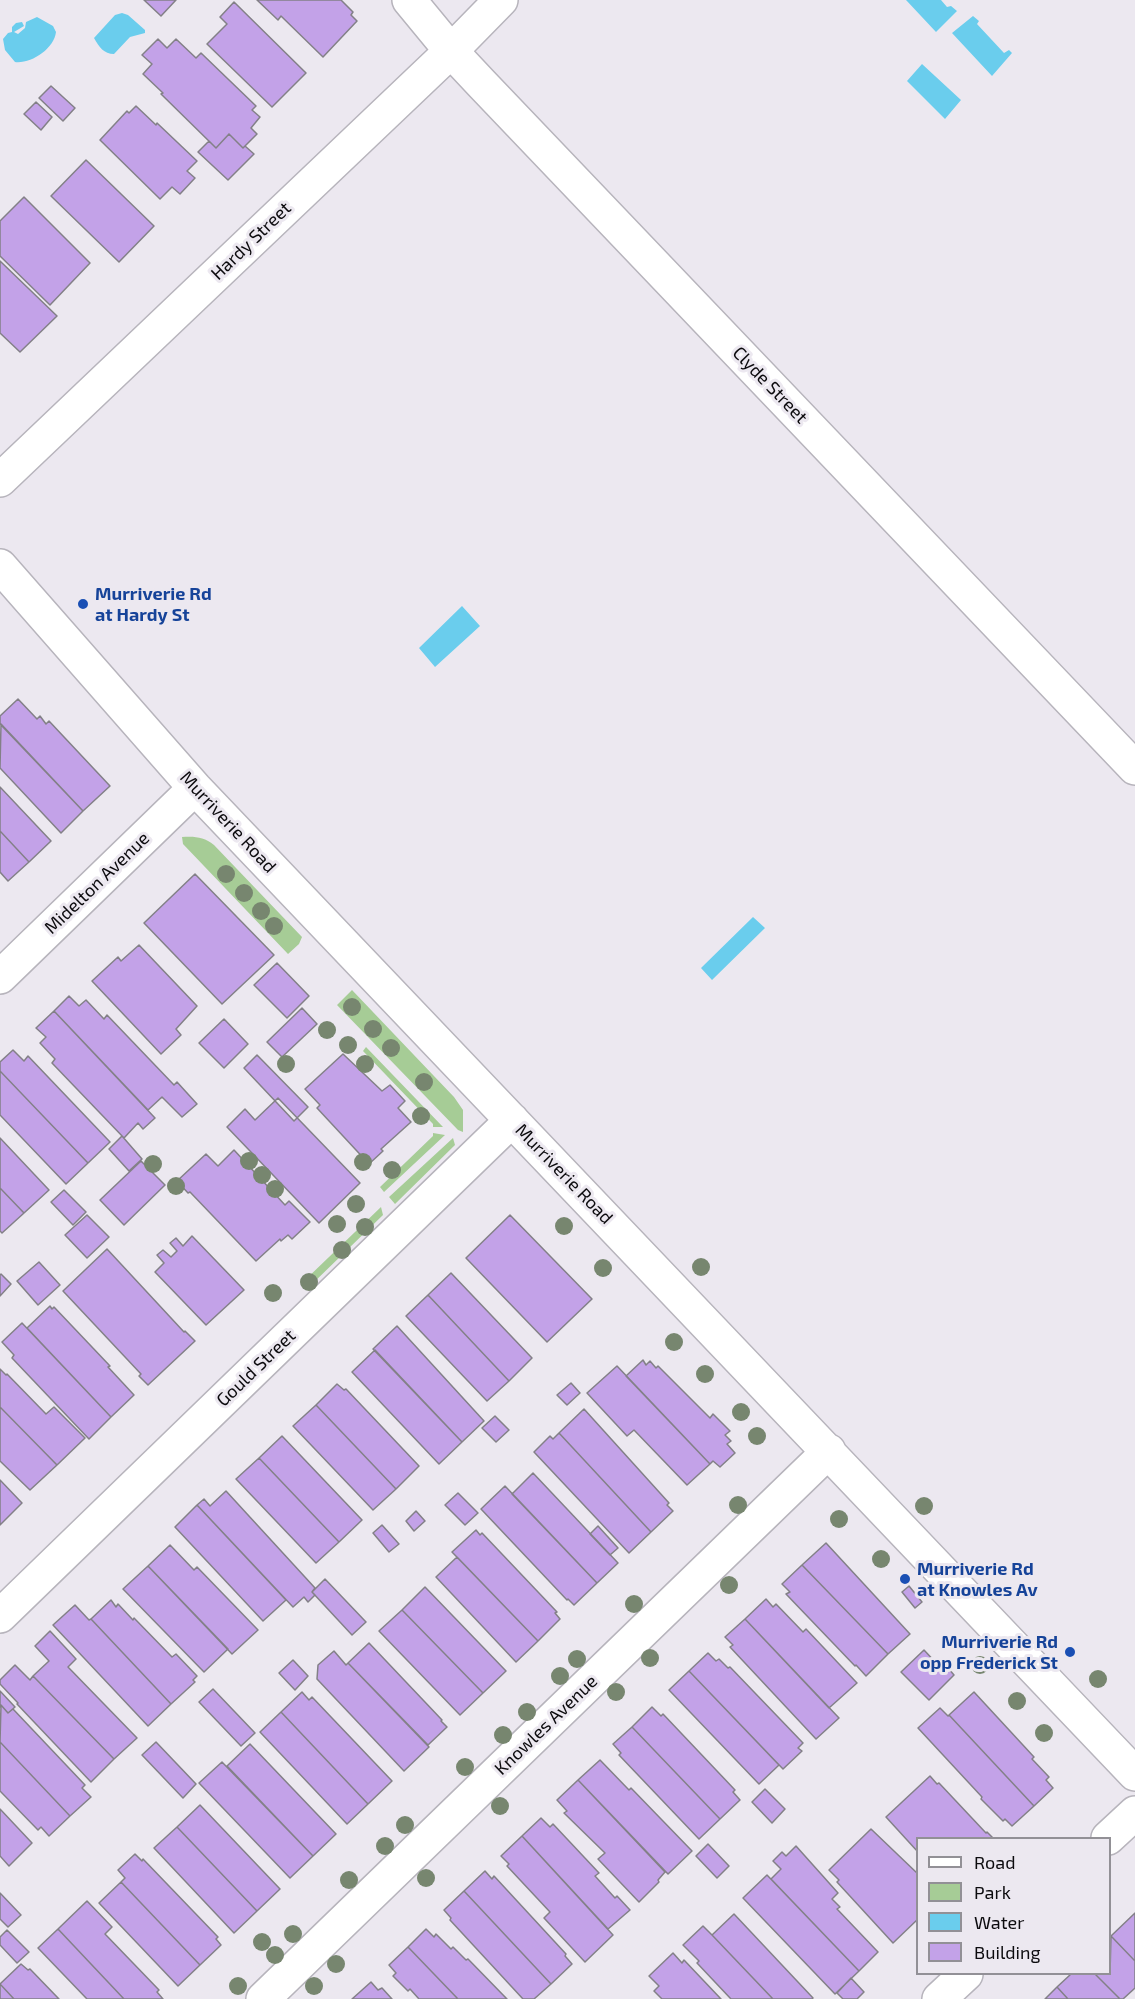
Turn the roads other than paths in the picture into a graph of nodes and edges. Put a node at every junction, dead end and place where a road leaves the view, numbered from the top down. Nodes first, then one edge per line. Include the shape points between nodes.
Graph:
1 (409, 0) edge
2 (501, 0) edge
3 (451, 51) junction
4 (0, 480) edge
5 (0, 566) edge
6 (1135, 768) edge
7 (195, 788) junction
8 (0, 977) edge
9 (512, 1120) junction
10 (829, 1451) junction
11 (0, 1616) edge
12 (1135, 1774) edge
13 (1135, 1813) edge
14 (1110, 1837) edge
15 (965, 1975) edge
16 (263, 1999) edge
17 (939, 1999) edge

1 - 3 street, Clyde Street
2 - 3 street, Hardy Street
3 - 4 street, Hardy Street
3 - 6 street, Clyde Street
5 - 7 street, Murriverie Road
7 - 8 street, Midelton Avenue
7 - 9 street, Murriverie Road
9 - 10 street, Murriverie Road
9 - 11 street, Gould Street
10 - 12 street, Murriverie Road
10 - 16 street, Knowles Avenue
13 - 14 street
15 - 17 street

